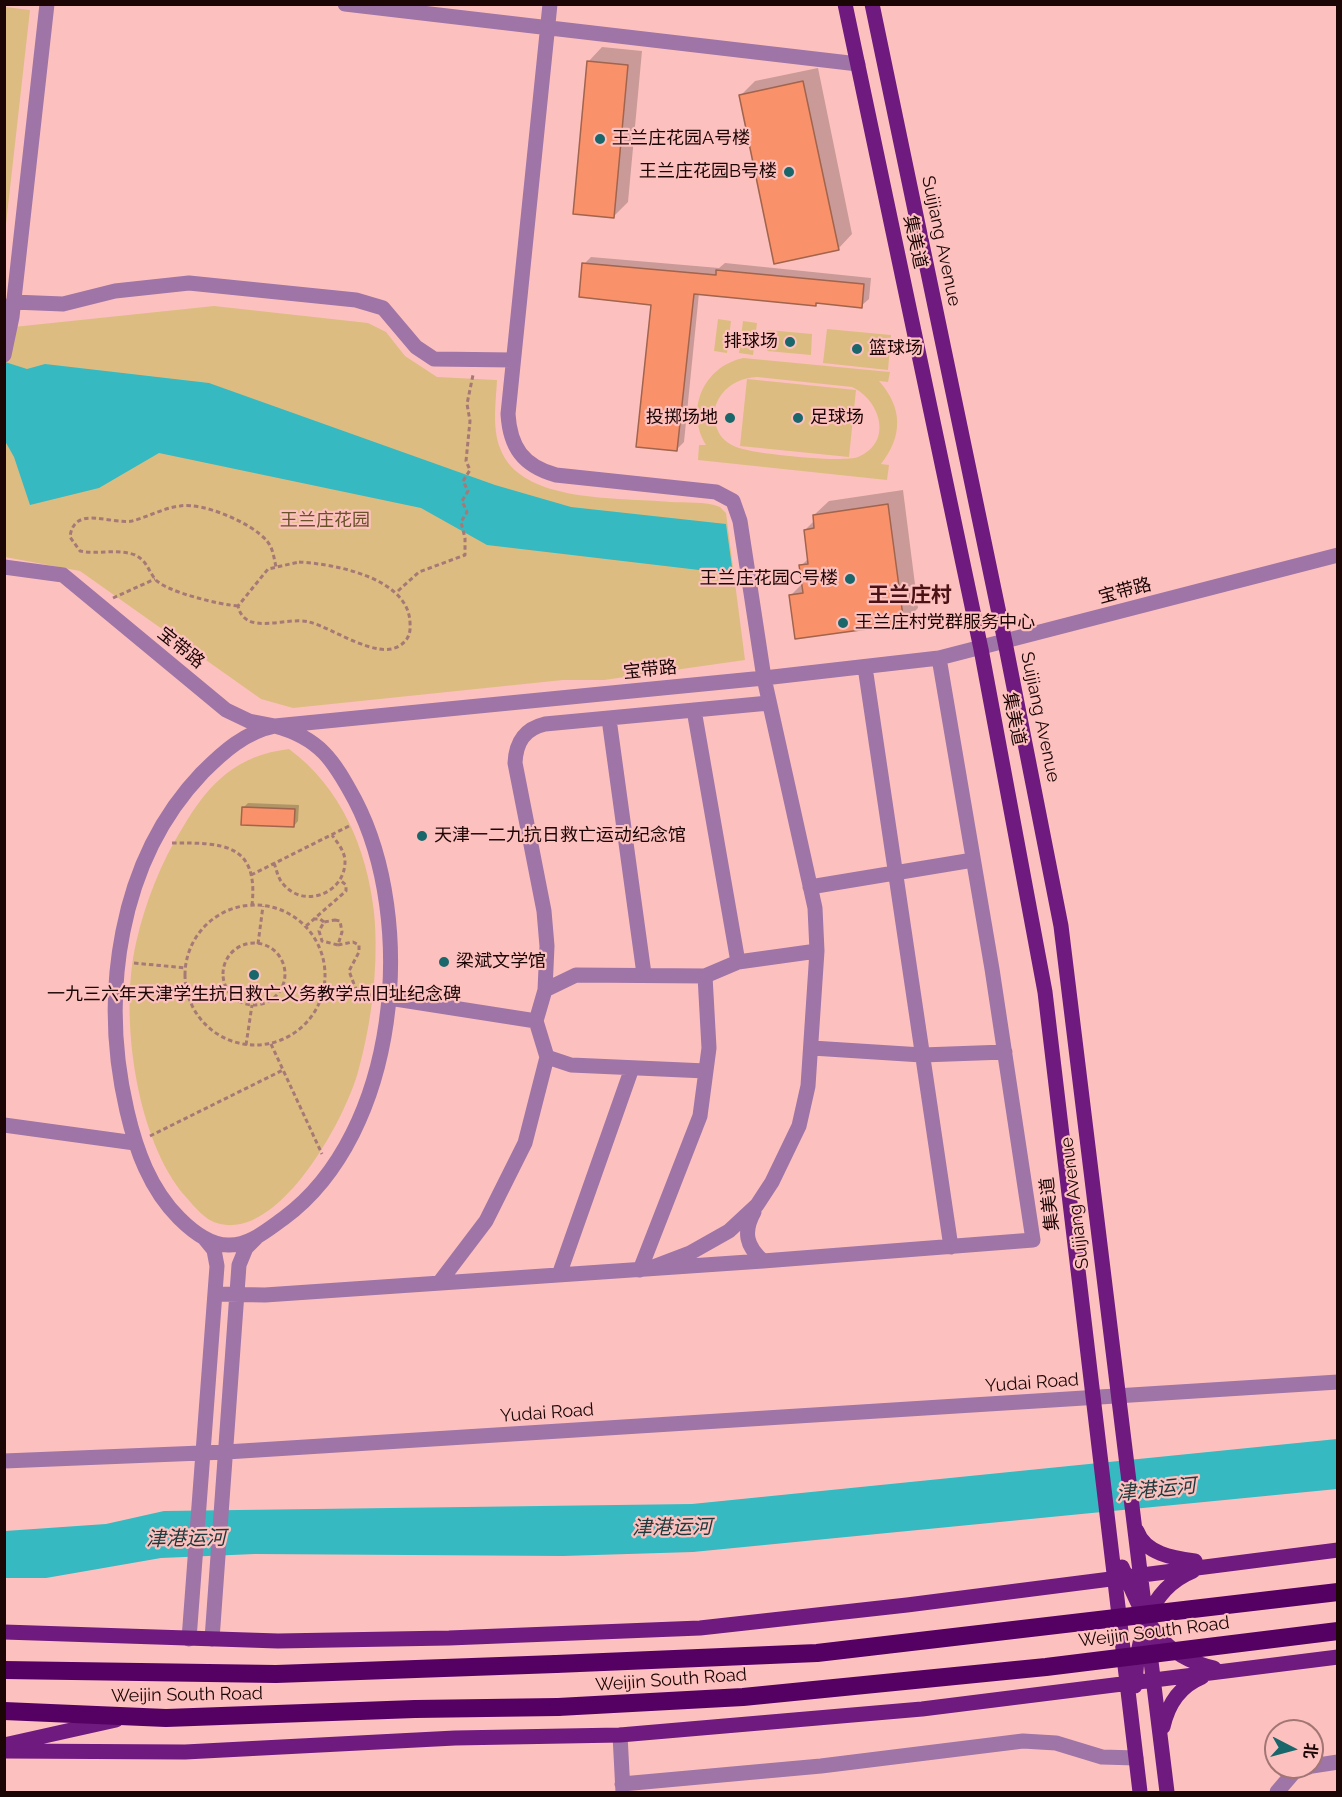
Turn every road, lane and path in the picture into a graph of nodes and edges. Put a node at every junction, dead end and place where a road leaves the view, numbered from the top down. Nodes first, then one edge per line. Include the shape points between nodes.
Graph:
1 (47, 4) edge
2 (345, 4) edge
3 (550, 4) edge
4 (845, 4) edge
5 (872, 4) edge
6 (547, 27) junction
7 (858, 64) junction
8 (13, 303) junction
9 (5, 355) edge
10 (513, 360) junction
11 (475, 361) junction
12 (1338, 555) edge
13 (4, 567) edge
14 (276, 567) junction
15 (155, 579) junction
16 (398, 591) dead end
17 (96, 605) junction
18 (238, 606) junction
19 (1005, 642) junction
20 (981, 649) junction
21 (939, 658) junction
22 (865, 668) junction
23 (764, 678) junction
24 (769, 702) junction
25 (694, 710) junction
26 (609, 719) junction
27 (275, 726) junction
28 (364, 819) junction
29 (332, 835) junction
30 (155, 839) junction
31 (973, 860) junction
32 (274, 863) junction
33 (896, 874) junction
34 (251, 875) junction
35 (340, 880) junction
36 (810, 887) junction
37 (252, 905) junction
38 (263, 906) junction
39 (313, 919) junction
40 (324, 922) junction
41 (305, 926) junction
42 (258, 944) junction
43 (338, 945) junction
44 (817, 951) junction
45 (118, 961) junction
46 (738, 962) junction
47 (186, 968) junction
48 (644, 974) junction
49 (705, 976) junction
50 (544, 990) junction
51 (323, 992) junction
52 (357, 992) junction
53 (389, 998) junction
54 (252, 1005) junction
55 (536, 1021) junction
56 (271, 1044) junction
57 (246, 1045) junction
58 (812, 1048) junction
59 (1005, 1052) junction
60 (922, 1054) junction
61 (547, 1057) junction
62 (632, 1068) junction
63 (283, 1070) junction
64 (706, 1071) junction
65 (4, 1125) edge
66 (135, 1143) junction
67 (330, 1172) junction
68 (757, 1206) junction
69 (258, 1236) junction
70 (203, 1237) junction
71 (951, 1247) junction
72 (763, 1262) junction
73 (644, 1269) junction
74 (559, 1275) junction
75 (439, 1283) junction
76 (215, 1294) junction
77 (237, 1294) junction
78 (1338, 1382) edge
79 (1119, 1396) junction
80 (1092, 1398) junction
81 (226, 1452) junction
82 (203, 1453) junction
83 (4, 1461) edge
84 (1135, 1526) junction
85 (1338, 1550) edge
86 (1221, 1563) junction
87 (1142, 1574) junction
88 (1120, 1576) junction
89 (1338, 1592) edge
90 (1147, 1618) junction
91 (1338, 1630) edge
92 (4, 1632) edge
93 (189, 1639) junction
94 (212, 1639) junction
95 (1338, 1657) edge
96 (4, 1670) edge
97 (1224, 1670) junction
98 (1155, 1680) junction
99 (1131, 1683) junction
100 (4, 1711) edge
101 (122, 1718) junction
102 (620, 1735) junction
103 (1161, 1738) junction
104 (4, 1745) edge
105 (4, 1751) edge
106 (1136, 1758) junction
107 (1288, 1779) edge
108 (622, 1789) edge
109 (1140, 1792) edge
110 (1167, 1792) edge
111 (1277, 1792) edge

1 - 8 street
2 - 6 street
3 - 6 street
4 - 7 main road, 集美道
5 - 19 main road, Suijiang Avenue
6 - 7 street
6 - 10 street
7 - 20 main road, 集美道
8 - 9 street
8 - 11 street via 63,304 115,291 189,283 367,302 390,314 426,355
10 - 11 street
10 - 23 street via 509,431 513,446 530,465 556,475 716,492 733,501 740,520
11 - 16 path via 467,404 470,421 466,455 470,470 464,481 468,492 462,501 467,512 461,522 465,555 418,572
12 - 19 street, 宝带路
13 - 17 street, 宝带路 via 63,575
14 - 15 path via 269,543 259,532 194,505 166,509 131,521 85,518 71,529 70,537 80,551 138,557
14 - 18 path via 268,569
14 - 18 path via 316,563 378,581 402,599 409,610 410,634 398,648 372,649 305,621 258,625 248,622
15 - 17 path
15 - 18 path via 205,601
17 - 27 street, 宝带路 via 226,710 249,722
19 - 20 street, 宝带路
19 - 79 main road, Suijiang Avenue via 1061,926
20 - 21 street, 宝带路
20 - 80 main road, 集美道 via 1045,992
21 - 22 street, 宝带路
21 - 31 street
22 - 23 street, 宝带路
22 - 33 street
23 - 24 street
23 - 27 street, 宝带路
24 - 25 street
24 - 36 street
25 - 26 street
25 - 46 street
26 - 48 street
26 - 50 street via 532,727 515,751 544,911
27 - 28 street via 306,736 317,744 335,766
27 - 30 street via 254,732 216,760 186,791
28 - 29 path
28 - 53 street via 380,859 389,906
29 - 32 path
29 - 35 path via 344,856
30 - 34 path via 168,843 216,843 240,856
30 - 45 street via 136,884
31 - 33 street
31 - 59 street
32 - 34 path
32 - 35 path via 281,883 300,895 323,895
33 - 36 street
33 - 60 street
34 - 37 path
35 - 39 path via 346,891
36 - 44 street
37 - 38 path
37 - 47 path via 232,909 208,924 192,945
38 - 41 path via 287,913
38 - 42 path
39 - 40 path
39 - 41 path
40 - 43 path via 319,937 325,944
40 - 43 path via 340,921
41 - 51 path via 322,955
42 - 54 path via 278,955 284,964 285,980 274,998
42 - 54 path via 237,949 224,970 230,994
43 - 52 path via 359,945 349,971
44 - 46 street
44 - 58 street
45 - 47 path
45 - 66 street via 115,1047
46 - 49 street
47 - 57 path via 189,998 202,1021 223,1038
48 - 49 street
48 - 50 street via 576,975
49 - 64 street via 710,1048
50 - 55 street
51 - 52 path
51 - 56 path via 305,1024
52 - 53 path
53 - 55 street
53 - 67 street via 369,1091
54 - 57 path
55 - 61 street
56 - 57 path
56 - 63 path
58 - 60 street
58 - 68 street via 798,1126
59 - 60 street
59 - 71 street via 1033,1240
60 - 71 street
61 - 62 street via 571,1065
61 - 75 street via 525,1143 486,1221
62 - 64 street
62 - 74 street
63 - 66 path
63 - 67 path
64 - 73 street via 700,1116
65 - 66 street
66 - 70 street via 164,1200
67 - 69 street via 298,1208
68 - 72 street via 746,1235
68 - 73 street via 729,1231 690,1253
69 - 70 street via 229,1246
69 - 77 street via 242,1256
70 - 76 street via 217,1259
71 - 72 street
72 - 73 street
73 - 74 street
74 - 75 street
75 - 77 street
76 - 77 street
76 - 82 street
77 - 81 street
78 - 79 street, Yudai Road
79 - 80 street, Yudai Road
79 - 84 main road, Suijiang Avenue
80 - 81 street, Yudai Road
80 - 88 main road, 集美道 via 1107,1528
81 - 82 street, Yudai Road
81 - 94 street
82 - 83 street, Yudai Road
82 - 93 street
84 - 86 main road via 1143,1543 1160,1553
84 - 87 main road
85 - 86 main road
86 - 87 main road
86 - 90 main road via 1184,1575 1168,1586
87 - 88 main road
87 - 90 main road
88 - 90 main road
88 - 94 main road via 700,1628 437,1638
88 - 99 main road
89 - 96 highway, Weijin South Road, bridge via 817,1653 276,1674
90 - 97 main road via 1177,1655
90 - 98 main road
90 - 99 main road
91 - 101 highway, Weijin South Road, bridge via 755,1696 558,1707
92 - 93 main road
93 - 94 main road
95 - 97 main road
97 - 98 main road
97 - 103 main road via 1197,1679 1179,1692 1167,1711
98 - 99 main road
98 - 103 main road
99 - 102 main road via 922,1709
99 - 106 main road
100 - 101 highway, Weijin South Road
101 - 104 main road
102 - 105 main road via 454,1738 185,1752
102 - 108 street
103 - 110 main road
106 - 108 street via 1102,1757 1056,1743 1023,1741
106 - 109 main road
107 - 111 street

